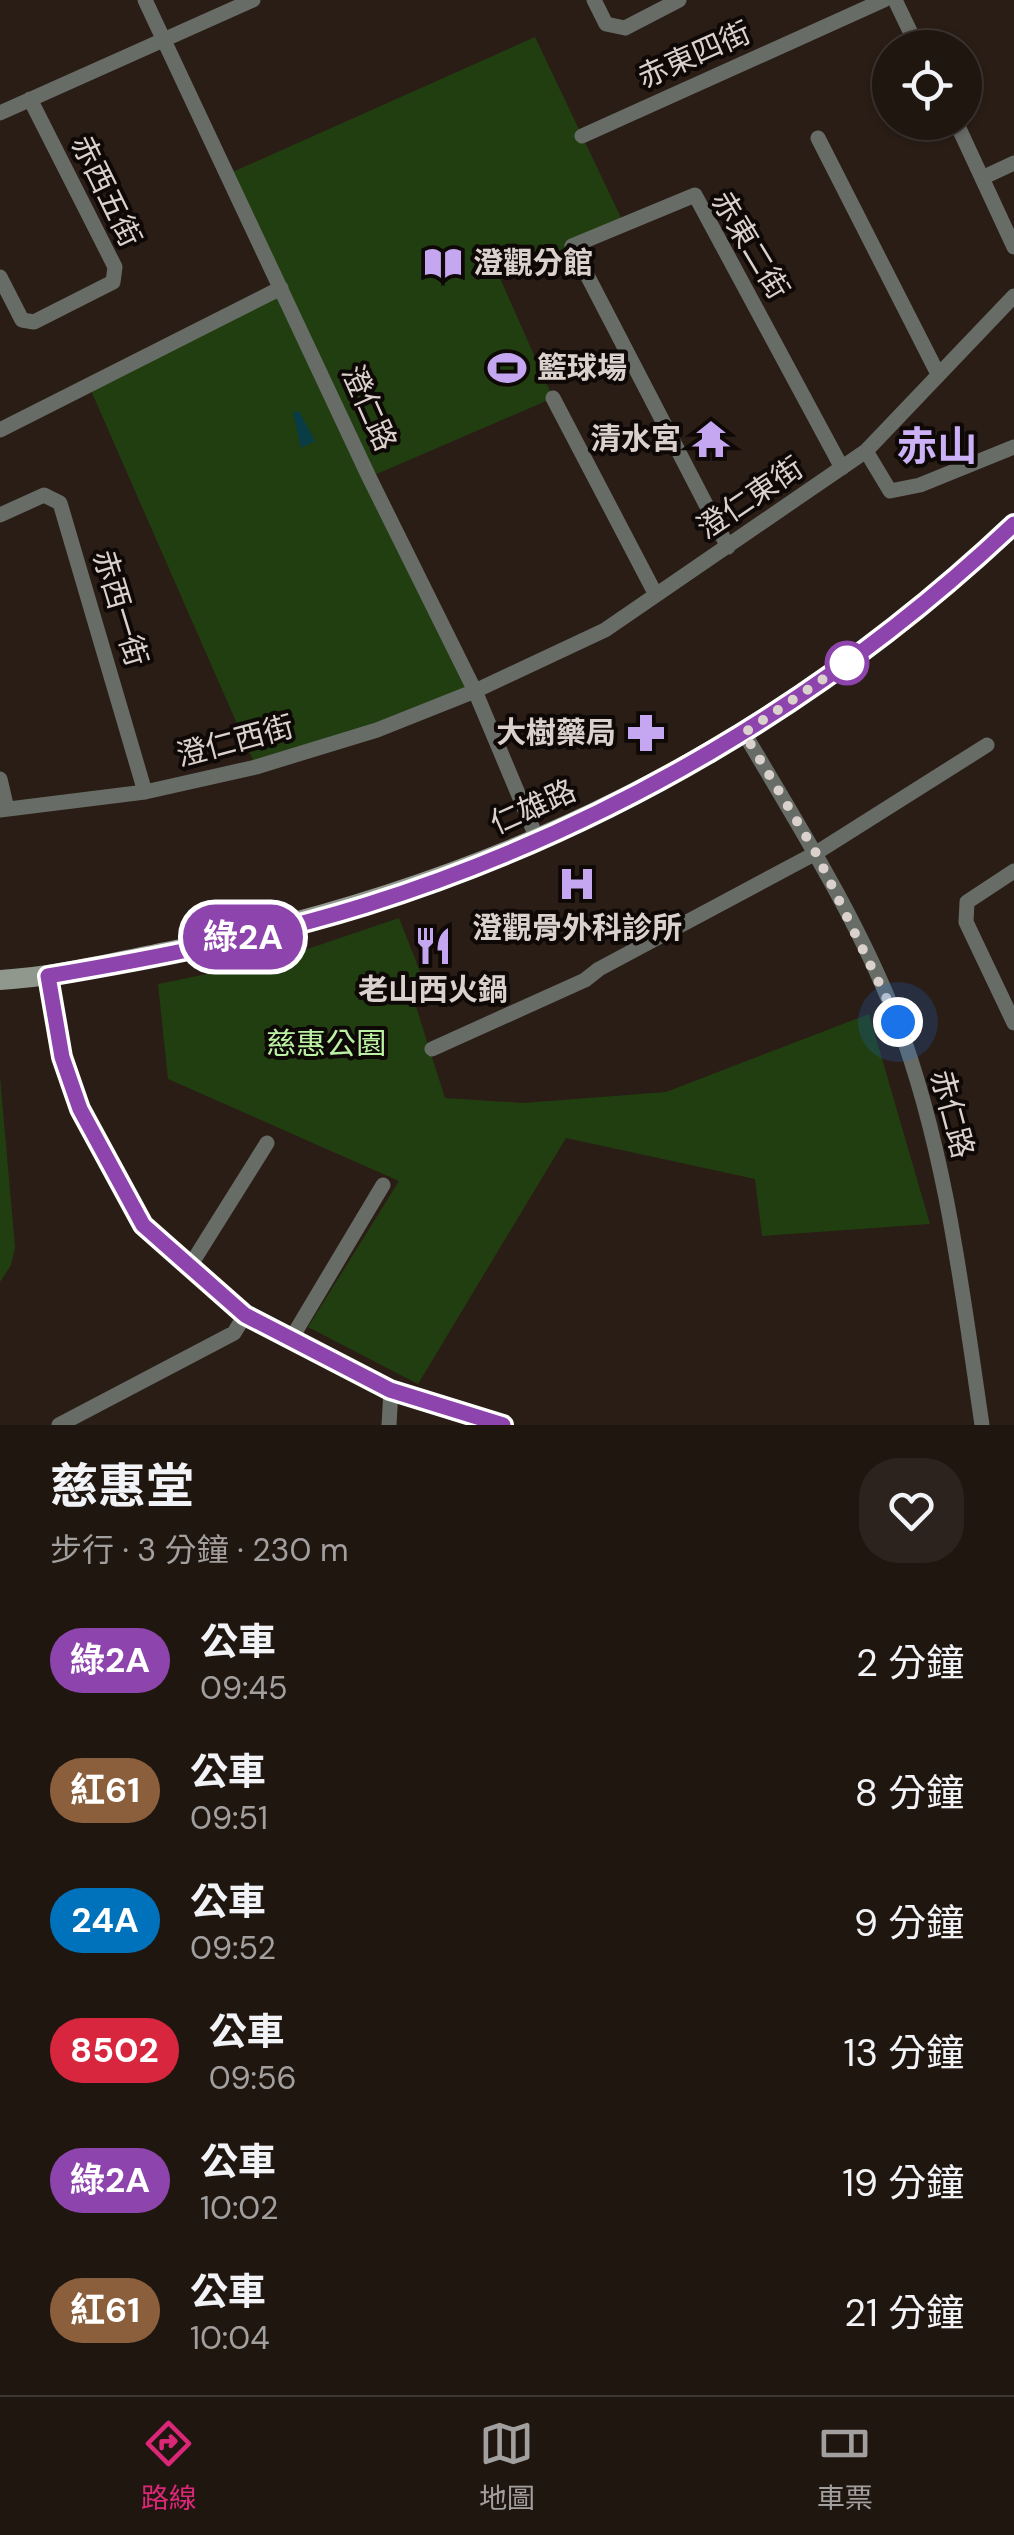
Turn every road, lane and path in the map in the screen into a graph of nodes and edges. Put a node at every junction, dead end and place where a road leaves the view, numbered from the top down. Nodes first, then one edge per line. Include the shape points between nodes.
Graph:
1 (144, 0) edge
2 (253, 0) edge
3 (594, 0) edge
4 (680, 0) edge
5 (884, 0) edge
6 (895, 0) edge
7 (909, 30) edge
8 (162, 41) junction
9 (30, 99) junction
10 (0, 114) edge
11 (582, 136) dead end
12 (818, 138) dead end
13 (965, 140) edge
14 (1014, 163) edge
15 (984, 177) junction
16 (1014, 247) edge
17 (0, 277) edge
18 (282, 288) junction
19 (1014, 296) edge
20 (937, 372) junction
21 (553, 398) dead end
22 (0, 430) edge
23 (1014, 447) edge
24 (866, 451) junction
25 (842, 468) junction
26 (0, 515) edge
27 (1014, 524) edge
28 (728, 547) junction
29 (656, 596) junction
30 (475, 691) junction
31 (744, 733) junction
32 (988, 745) dead end
33 (0, 779) edge
34 (145, 792) junction
35 (3, 809) edge
36 (538, 841) junction
37 (816, 853) junction
38 (1014, 871) edge
39 (48, 976) junction
40 (0, 980) edge
41 (1014, 1023) edge
42 (432, 1049) dead end
43 (267, 1143) dead end
44 (383, 1185) dead end
45 (190, 1266) junction
46 (245, 1315) junction
47 (291, 1339) junction
48 (390, 1390) junction
49 (59, 1425) edge
50 (390, 1425) edge
51 (503, 1425) edge
52 (982, 1425) edge

1 - 8 street, 澄仁路
2 - 8 street
3 - 4 street via 606,24 624,28
5 - 11 street, 赤東四街
6 - 7 street
8 - 9 street
8 - 18 street, 澄仁路
9 - 10 street
9 - 17 street, 赤西五街 via 115,267 113,282 34,322 22,320
12 - 20 street
13 - 15 street
14 - 15 street
15 - 16 street
18 - 22 street
18 - 30 street, 澄仁路
19 - 20 street, 澄仁東街
20 - 24 street, 澄仁東街
21 - 29 street
23 - 24 street via 890,491
24 - 25 street, 澄仁東街
25 - 28 street, 澄仁東街
25 - 28 street, 赤東二街 via 695,194 572,246
26 - 34 street, 赤西一街 via 44,495 60,503
27 - 31 street, 仁雄路 via 877,643
28 - 29 street, 澄仁東街
29 - 30 street, 澄仁東街 via 605,630
30 - 34 street, 澄仁西街 via 256,768
30 - 36 street, 澄仁路
31 - 36 street, 仁雄路
31 - 37 street, 赤仁路
32 - 37 street
33 - 35 street
34 - 35 street, 澄仁西街
36 - 39 street, 仁雄路 via 366,904 239,938
37 - 42 street via 585,980
37 - 52 street, 赤仁路 via 898,1022 954,1234
38 - 41 street via 967,902 966,922
39 - 40 street, 仁雄路
39 - 45 street via 62,1057 80,1109 143,1225
43 - 45 street
44 - 47 street
45 - 46 street
46 - 47 street
46 - 49 street via 234,1334
47 - 48 street
48 - 50 street
48 - 51 street

